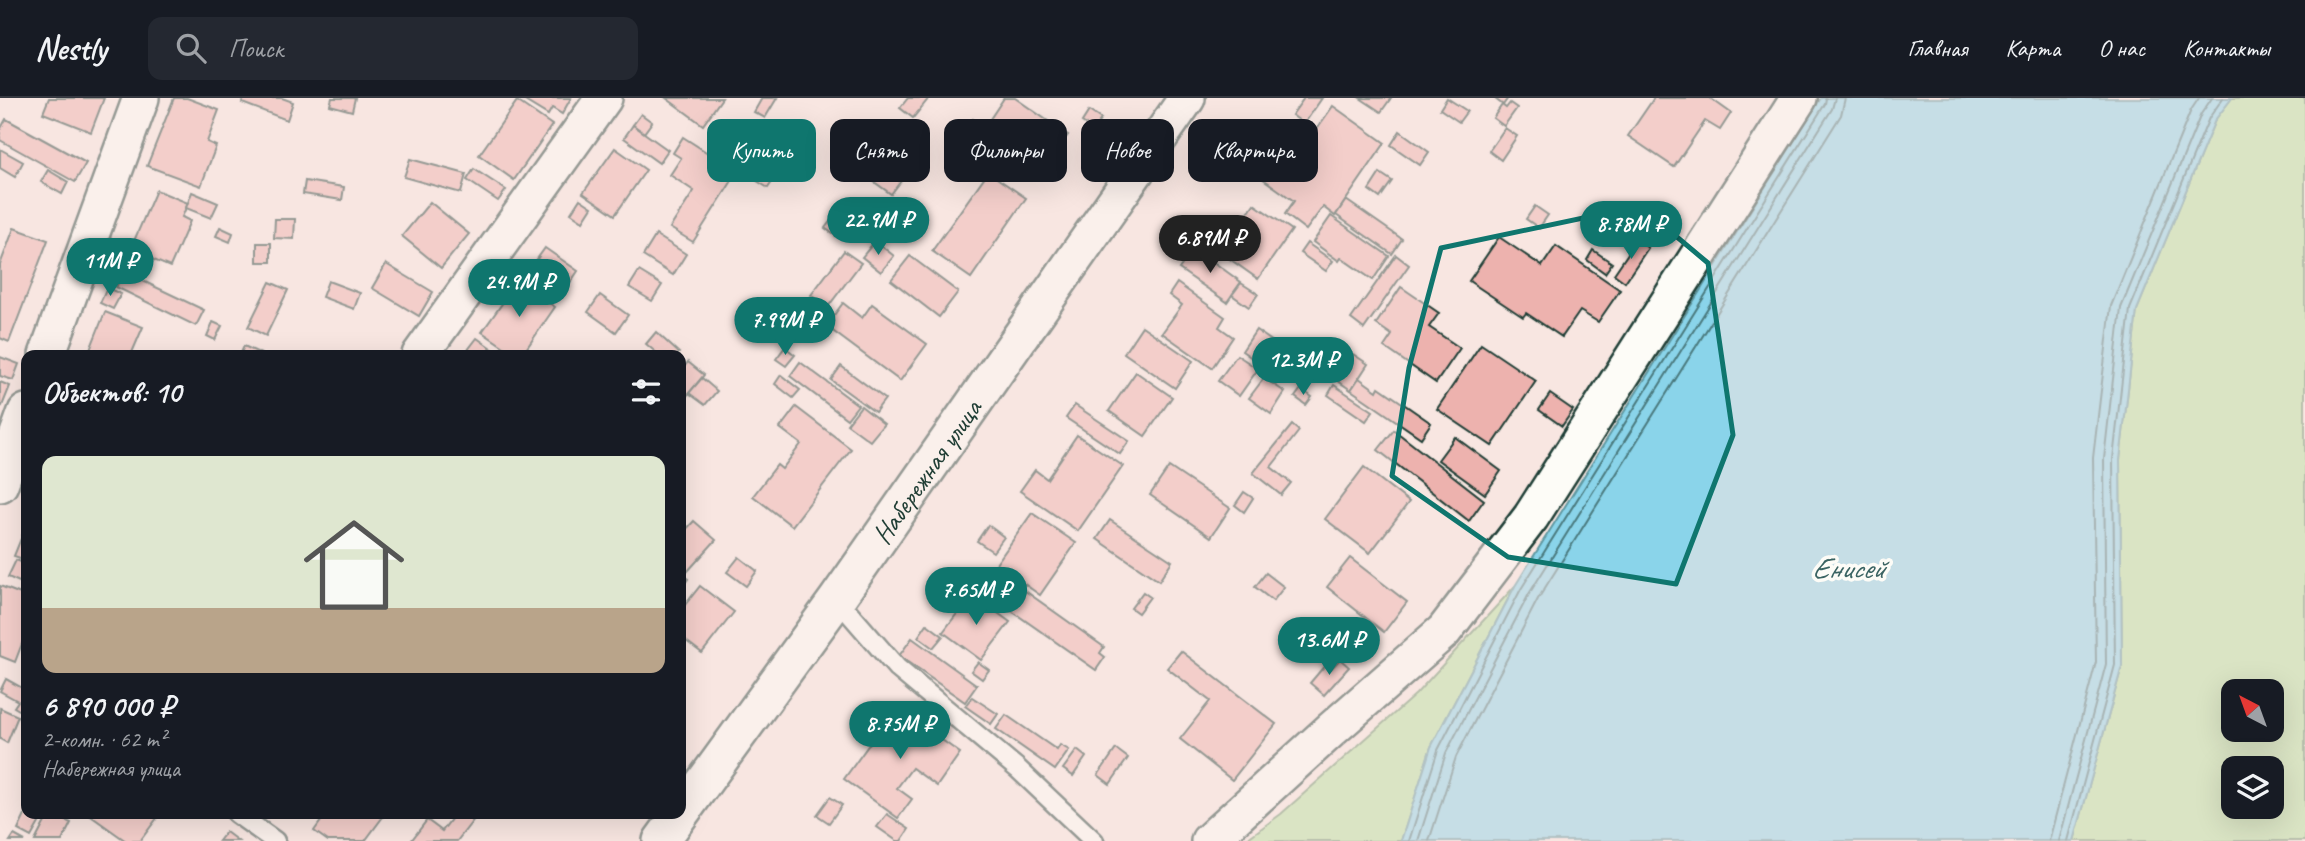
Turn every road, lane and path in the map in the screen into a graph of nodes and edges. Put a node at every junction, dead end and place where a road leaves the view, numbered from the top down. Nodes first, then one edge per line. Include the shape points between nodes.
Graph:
1 (141, 98) edge
2 (604, 98) edge
3 (1187, 98) edge
4 (1799, 98) edge
5 (49, 350) edge
6 (425, 350) edge
7 (21, 426) edge
8 (0, 484) edge
9 (837, 599) junction
10 (686, 807) edge
11 (244, 819) edge
12 (677, 819) edge
13 (275, 841) edge
14 (661, 841) edge
15 (1094, 841) edge
16 (1209, 841) edge

1 - 5 street
2 - 6 street
3 - 9 street, Набережная улица
4 - 16 street via 1531,517 1444,631
7 - 8 street
9 - 10 street, Набережная улица
9 - 15 lane via 897,668 1018,769
11 - 13 lane
12 - 14 street, Набережная улица

